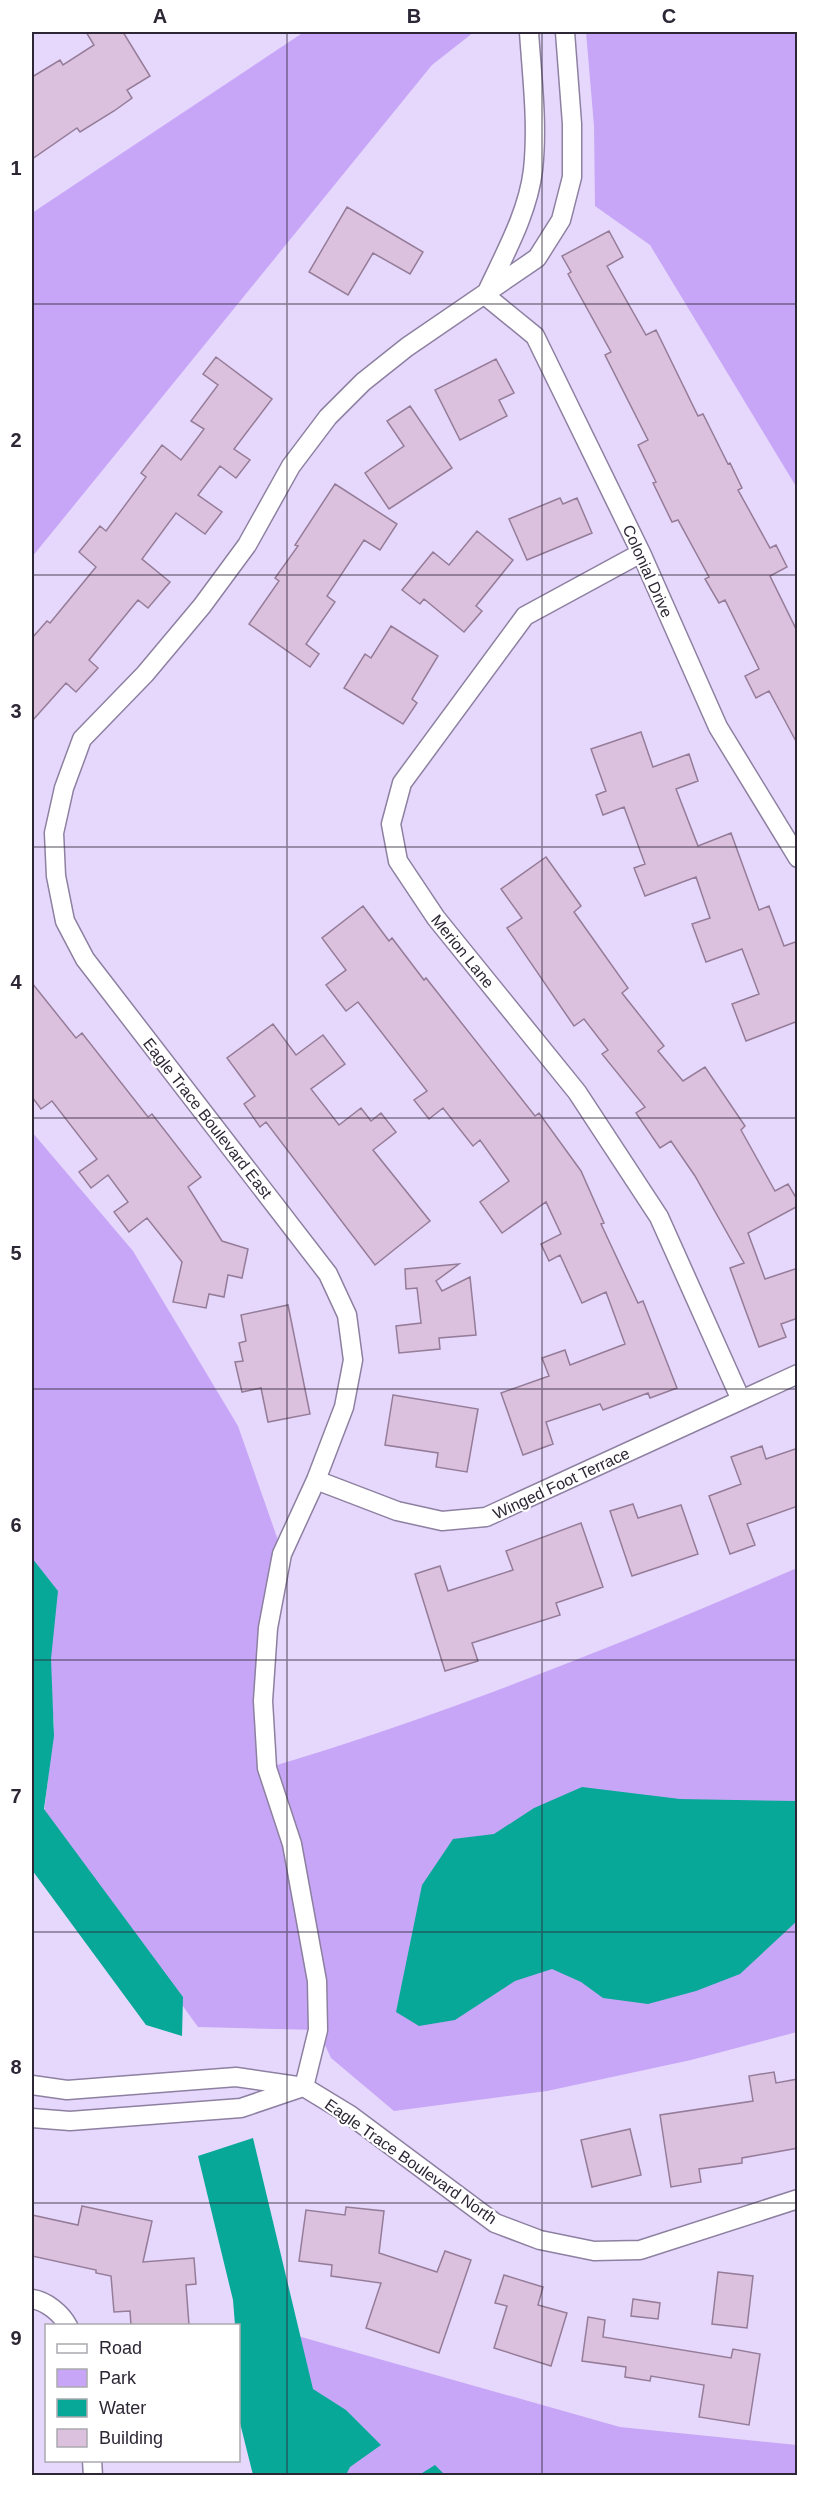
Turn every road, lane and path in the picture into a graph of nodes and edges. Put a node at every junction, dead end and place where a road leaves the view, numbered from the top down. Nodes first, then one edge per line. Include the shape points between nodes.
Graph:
1 (529, 32) edge
2 (565, 32) edge
3 (486, 296) junction
4 (641, 553) junction
5 (798, 858) edge
6 (798, 1374) edge
7 (741, 1400) junction
8 (316, 1480) junction
9 (32, 2085) edge
10 (304, 2087) junction
11 (32, 2118) edge
12 (798, 2199) edge
13 (32, 2299) edge
14 (67, 2324) edge

1 - 3 street via 535,121 533,170 524,207
2 - 3 street, Eagle Trace Boulevard East via 572,177 561,220 537,258
3 - 4 street, Colonial Drive via 535,336
3 - 8 street, Eagle Trace Boulevard East via 407,347 328,417 291,466 247,545 202,606 145,674 82,739 64,788 54,833 56,876 65,921 85,959 328,1274 347,1315 353,1360 344,1407
4 - 5 street, Colonial Drive via 718,727
4 - 7 street, Merion Lane via 525,616 402,783 391,824 398,861 436,918 577,1092 659,1217
6 - 7 street, Winged Foot Terrace
7 - 8 street, Winged Foot Terrace via 486,1517 442,1521 397,1511
8 - 10 street, Eagle Trace Boulevard East via 282,1554 268,1628 263,1701 267,1768 292,1844 317,1981 318,2030
9 - 10 street, Eagle Trace Boulevard North via 67,2090 236,2077
10 - 11 street via 241,2108 70,2121
10 - 12 street, Eagle Trace Boulevard North via 350,2115 495,2223 540,2240 594,2251 640,2250
13 - 14 street via 39,2300

